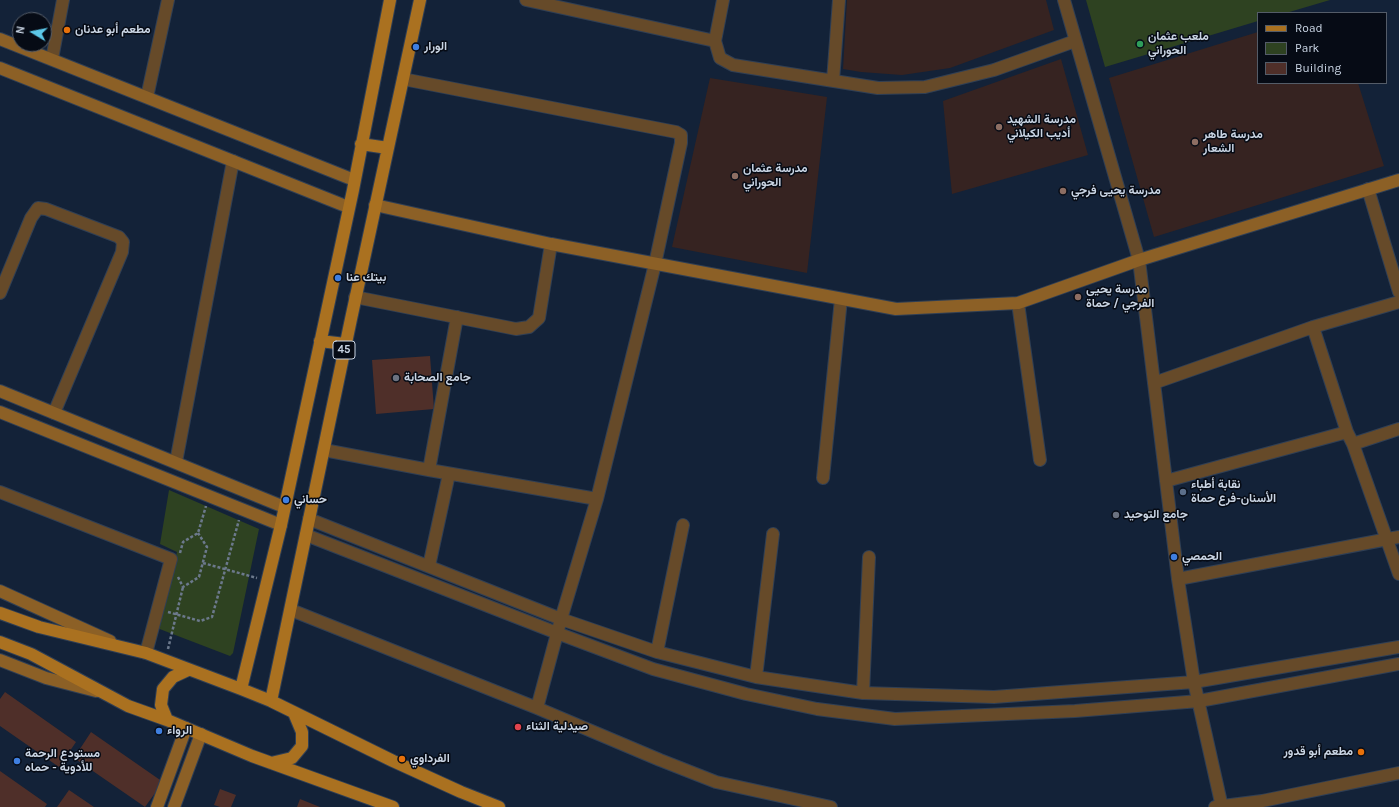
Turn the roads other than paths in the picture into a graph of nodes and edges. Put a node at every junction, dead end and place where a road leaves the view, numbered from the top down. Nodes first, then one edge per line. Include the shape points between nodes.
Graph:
1 (63, 0) edge
2 (168, 0) edge
3 (390, 0) edge
4 (420, 0) edge
5 (526, 0) edge
6 (723, 0) edge
7 (839, 0) edge
8 (1064, 0) edge
9 (0, 39) edge
10 (715, 41) junction
11 (1076, 41) junction
12 (52, 59) junction
13 (0, 68) edge
14 (403, 79) junction
15 (833, 81) junction
16 (147, 97) junction
17 (361, 144) junction
18 (388, 148) junction
19 (233, 161) junction
20 (354, 180) junction
21 (1399, 180) edge
22 (1368, 189) junction
23 (375, 205) junction
24 (348, 208) junction
25 (551, 244) junction
26 (1139, 260) junction
27 (655, 264) junction
28 (1399, 292) edge
29 (0, 293) edge
30 (355, 297) junction
31 (841, 299) junction
32 (1399, 302) edge
33 (1018, 303) junction
34 (457, 317) junction
35 (1313, 327) junction
36 (320, 340) junction
37 (345, 344) junction
38 (1154, 383) junction
39 (0, 391) edge
40 (0, 412) edge
41 (54, 413) junction
42 (1399, 429) edge
43 (1347, 432) junction
44 (1353, 444) junction
45 (324, 450) junction
46 (1040, 460) dead end
47 (176, 462) junction
48 (429, 470) junction
49 (449, 474) junction
50 (822, 478) dead end
51 (1166, 481) junction
52 (0, 492) edge
53 (597, 499) junction
54 (284, 507) junction
55 (309, 519) junction
56 (281, 525) junction
57 (683, 525) dead end
58 (306, 534) junction
59 (773, 534) dead end
60 (1393, 538) edge
61 (869, 558) dead end
62 (429, 566) junction
63 (1399, 574) edge
64 (1178, 579) junction
65 (0, 591) edge
66 (291, 610) junction
67 (0, 613) edge
68 (561, 618) junction
69 (557, 633) junction
70 (0, 642) edge
71 (1399, 647) edge
72 (126, 648) junction
73 (657, 652) junction
74 (146, 653) junction
75 (0, 660) edge
76 (1399, 664) edge
77 (188, 670) junction
78 (756, 677) junction
79 (1194, 682) junction
80 (241, 689) junction
81 (862, 693) junction
82 (108, 694) junction
83 (271, 701) junction
84 (1199, 701) junction
85 (537, 708) junction
86 (294, 713) junction
87 (167, 720) junction
88 (186, 728) junction
89 (201, 734) junction
90 (271, 763) junction
91 (1399, 773) edge
92 (157, 807) edge
93 (174, 807) edge
94 (393, 807) edge
95 (499, 807) edge
96 (831, 807) edge
97 (1219, 807) edge

1 - 12 street
2 - 16 street
3 - 17 main road, 45
4 - 14 main road, 45
5 - 10 street
6 - 10 street
7 - 15 street
8 - 11 street
9 - 12 street
10 - 15 street via 720,58 733,66
11 - 15 street via 994,70 925,87 878,88
11 - 26 street
12 - 16 street
13 - 19 street
14 - 18 main road, 45
14 - 27 street via 681,135
16 - 20 street
17 - 18 main road
17 - 20 main road, 45
18 - 23 main road, 45
19 - 24 street
19 - 47 street
20 - 24 main road, 45
21 - 22 street
22 - 26 street
22 - 28 street
23 - 25 street
23 - 30 main road, 45
24 - 36 main road, 45
25 - 27 street
25 - 34 street via 538,318 529,327 516,329
26 - 33 street
26 - 38 street
27 - 31 street
27 - 53 street
29 - 41 street via 31,218 38,208 119,237 123,242 122,252
30 - 34 street
30 - 37 main road, 45
31 - 33 street via 896,309
31 - 50 street
32 - 35 street
33 - 46 street
34 - 48 street
35 - 38 street
35 - 43 street
36 - 37 main road
36 - 54 main road, 45
37 - 45 main road, 45
38 - 51 street
39 - 41 street
40 - 56 street
41 - 47 street
42 - 44 street
43 - 44 street
43 - 51 street
44 - 60 street
45 - 48 street
45 - 55 main road, 45
47 - 54 street
48 - 49 street
49 - 53 street
49 - 62 street
51 - 64 street
52 - 74 street via 171,559
53 - 68 street
54 - 56 main road, 45
55 - 58 main road, 45
55 - 62 street
56 - 80 main road, 45
57 - 73 street
58 - 66 main road, 45
58 - 69 street
59 - 78 street
60 - 63 street
60 - 64 street
61 - 81 street
62 - 68 street
64 - 79 street
65 - 72 street
66 - 83 main road, 45
66 - 85 street
67 - 72 main road via 39,627
68 - 69 street
68 - 73 street
69 - 84 street via 653,669 746,694 817,709 895,719 1075,711
69 - 85 street
70 - 82 main road via 31,654
71 - 79 street
72 - 74 main road
73 - 78 street
74 - 77 main road
75 - 82 street via 46,678
76 - 84 street
77 - 80 main road
77 - 87 main road via 173,676 163,689 161,705
78 - 81 street
79 - 81 street via 994,697
79 - 84 street
80 - 83 main road
82 - 87 main road via 128,706
83 - 86 main road
84 - 97 street
85 - 96 street via 716,782
86 - 90 main road via 302,732 302,746 292,758
86 - 95 main road via 393,761
87 - 88 main road
88 - 89 main road
88 - 92 street
89 - 90 main road
89 - 93 street
90 - 94 main road
91 - 97 street

